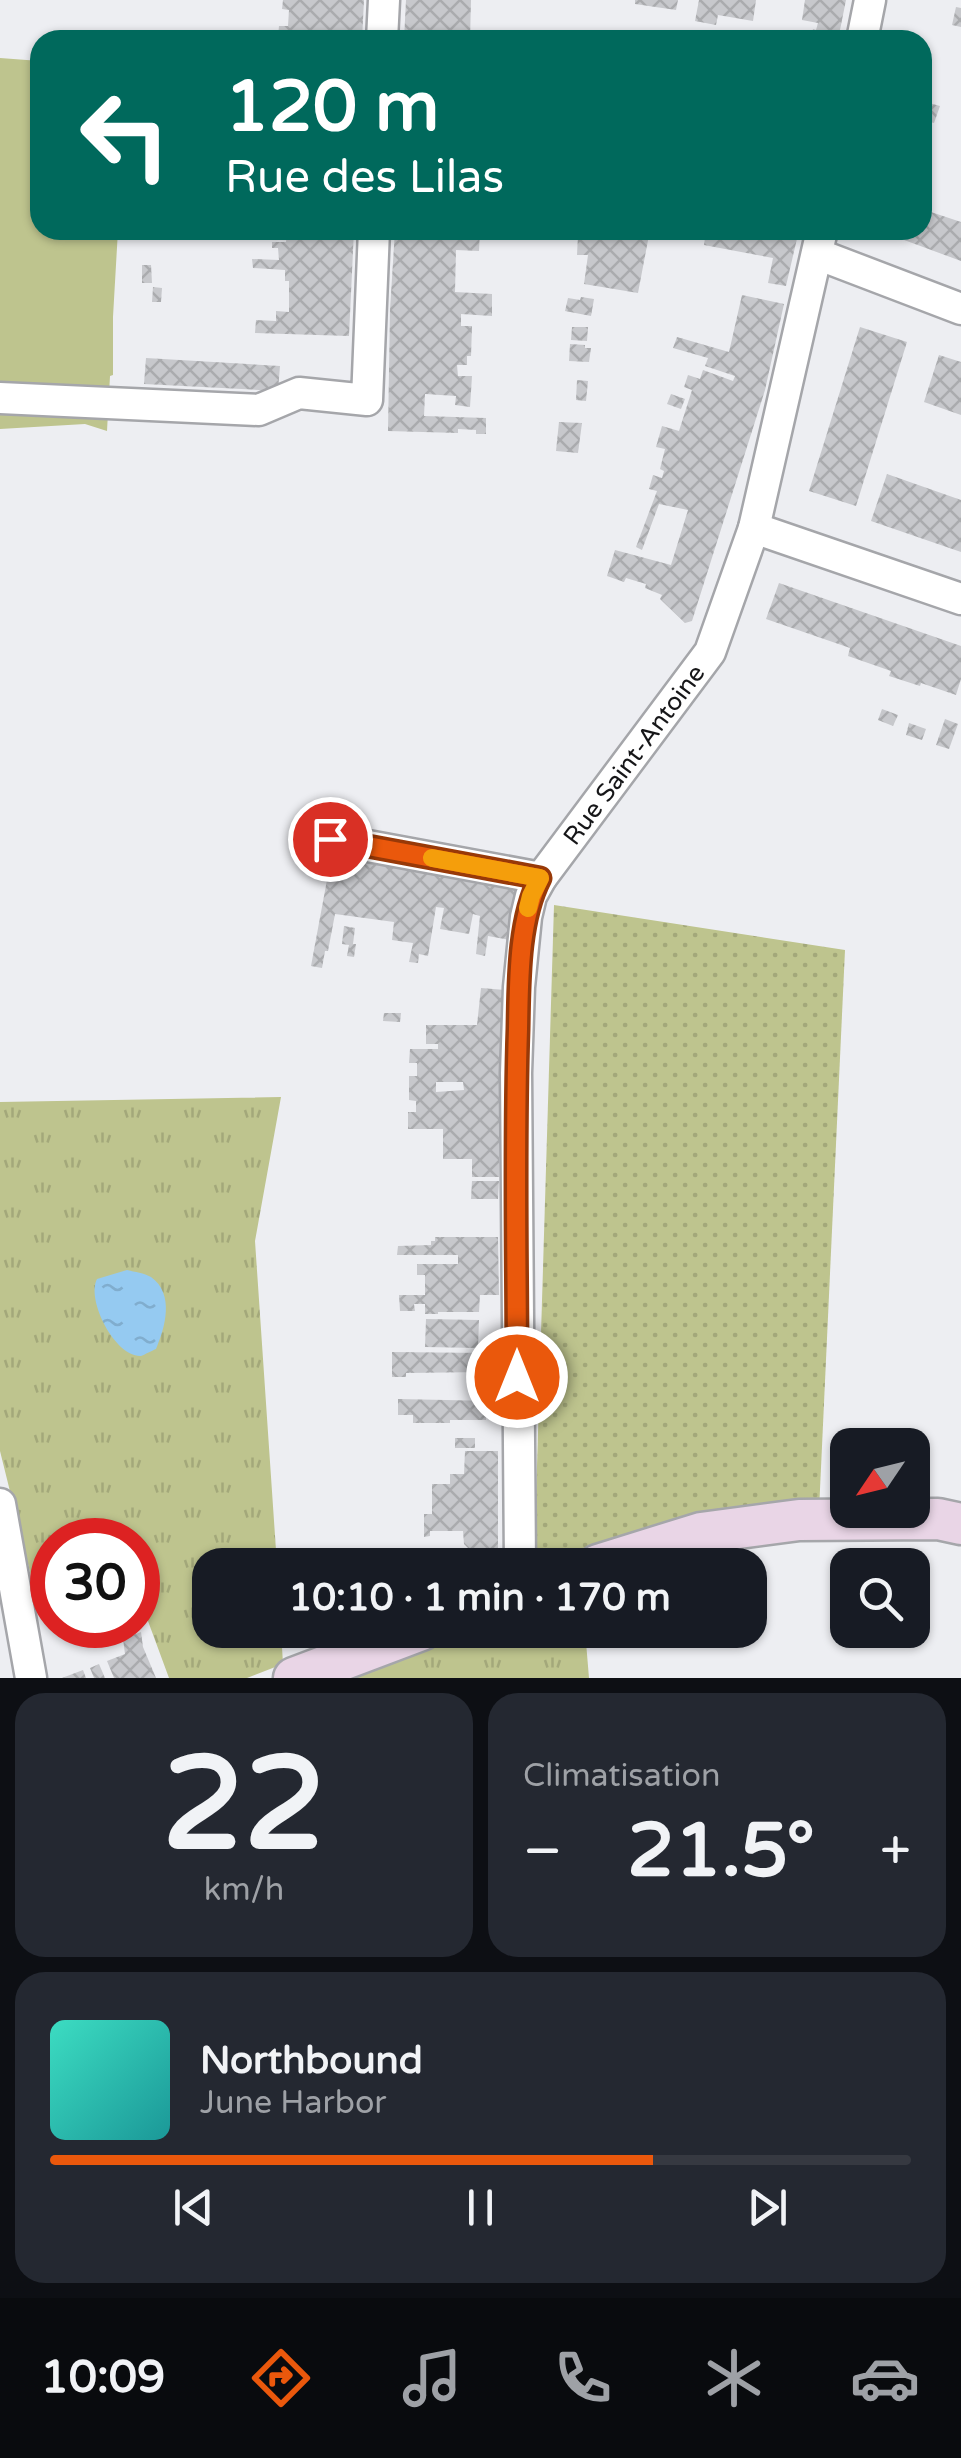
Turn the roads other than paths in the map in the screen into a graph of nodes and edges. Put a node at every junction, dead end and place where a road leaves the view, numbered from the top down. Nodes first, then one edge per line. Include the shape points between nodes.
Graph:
1 (384, 0) edge
2 (870, 0) edge
3 (382, 30) edge
4 (864, 30) edge
5 (374, 240) edge
6 (820, 242) edge
7 (961, 309) edge
8 (0, 398) edge
9 (754, 528) junction
10 (961, 599) edge
11 (330, 839) dead end
12 (540, 878) junction
13 (0, 1504) edge
14 (961, 1524) edge
15 (520, 1548) edge
16 (653, 1548) edge
17 (373, 1648) edge
18 (31, 1678) edge
19 (294, 1678) edge

1 - 3 street
2 - 4 street
5 - 8 street via 367,400 300,394 259,410
6 - 7 street
6 - 9 street, Rue Saint-Antoine
9 - 10 street
9 - 12 street, Rue Saint-Antoine via 710,652
11 - 12 street
12 - 15 street, Rue Saint-Antoine via 526,916 519,987
13 - 18 street
14 - 16 street via 783,1522 701,1533
17 - 19 street

